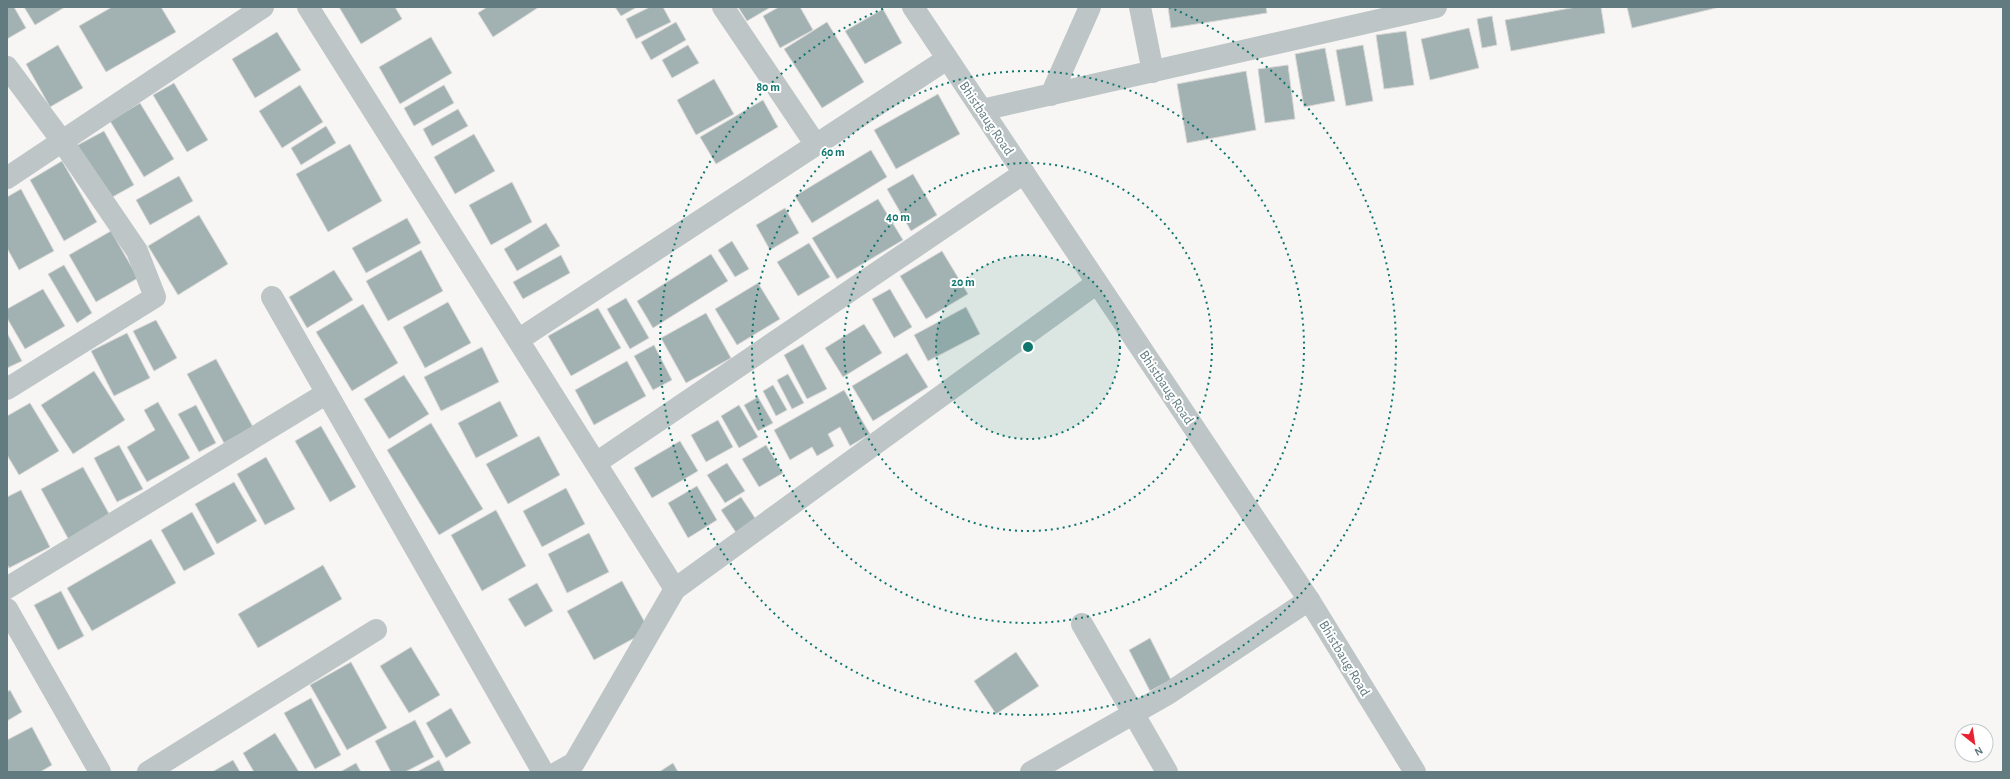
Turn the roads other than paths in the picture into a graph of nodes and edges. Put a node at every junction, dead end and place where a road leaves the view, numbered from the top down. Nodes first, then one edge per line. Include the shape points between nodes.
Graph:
1 (263, 7) edge
2 (308, 7) edge
3 (723, 7) edge
4 (913, 7) edge
5 (1090, 7) edge
6 (1140, 7) edge
7 (1425, 8) edge
8 (947, 59) junction
9 (7, 67) edge
10 (1153, 72) junction
11 (1051, 95) junction
12 (982, 110) junction
13 (62, 141) junction
14 (816, 145) junction
15 (1024, 173) junction
16 (7, 178) edge
17 (1097, 283) junction
18 (272, 297) dead end
19 (518, 340) junction
20 (7, 389) edge
21 (327, 393) junction
22 (596, 463) junction
23 (7, 588) edge
24 (675, 589) junction
25 (1309, 600) junction
26 (7, 609) edge
27 (1082, 624) dead end
28 (376, 630) dead end
29 (1132, 714) junction
30 (570, 769) edge
31 (100, 772) edge
32 (148, 772) edge
33 (543, 772) edge
34 (1031, 772) edge
35 (1167, 772) edge
36 (1415, 772) edge

1 - 13 street
2 - 19 street
3 - 14 street
4 - 8 street, Bhistbaug Road
5 - 11 street
6 - 10 street
7 - 10 street
8 - 12 street, Bhistbaug Road
8 - 14 street
9 - 13 street
10 - 11 street
11 - 12 street
12 - 15 street, Bhistbaug Road
13 - 16 street
13 - 20 street via 137,251 155,297
14 - 19 street
15 - 17 street, Bhistbaug Road
15 - 22 street
17 - 24 street
17 - 25 street, Bhistbaug Road
18 - 21 street
19 - 22 street
21 - 23 street
21 - 33 street
22 - 24 street
24 - 30 street
25 - 29 street via 1166,695
25 - 36 street, Bhistbaug Road
26 - 31 street
27 - 29 street
28 - 32 street
29 - 34 street
29 - 35 street

